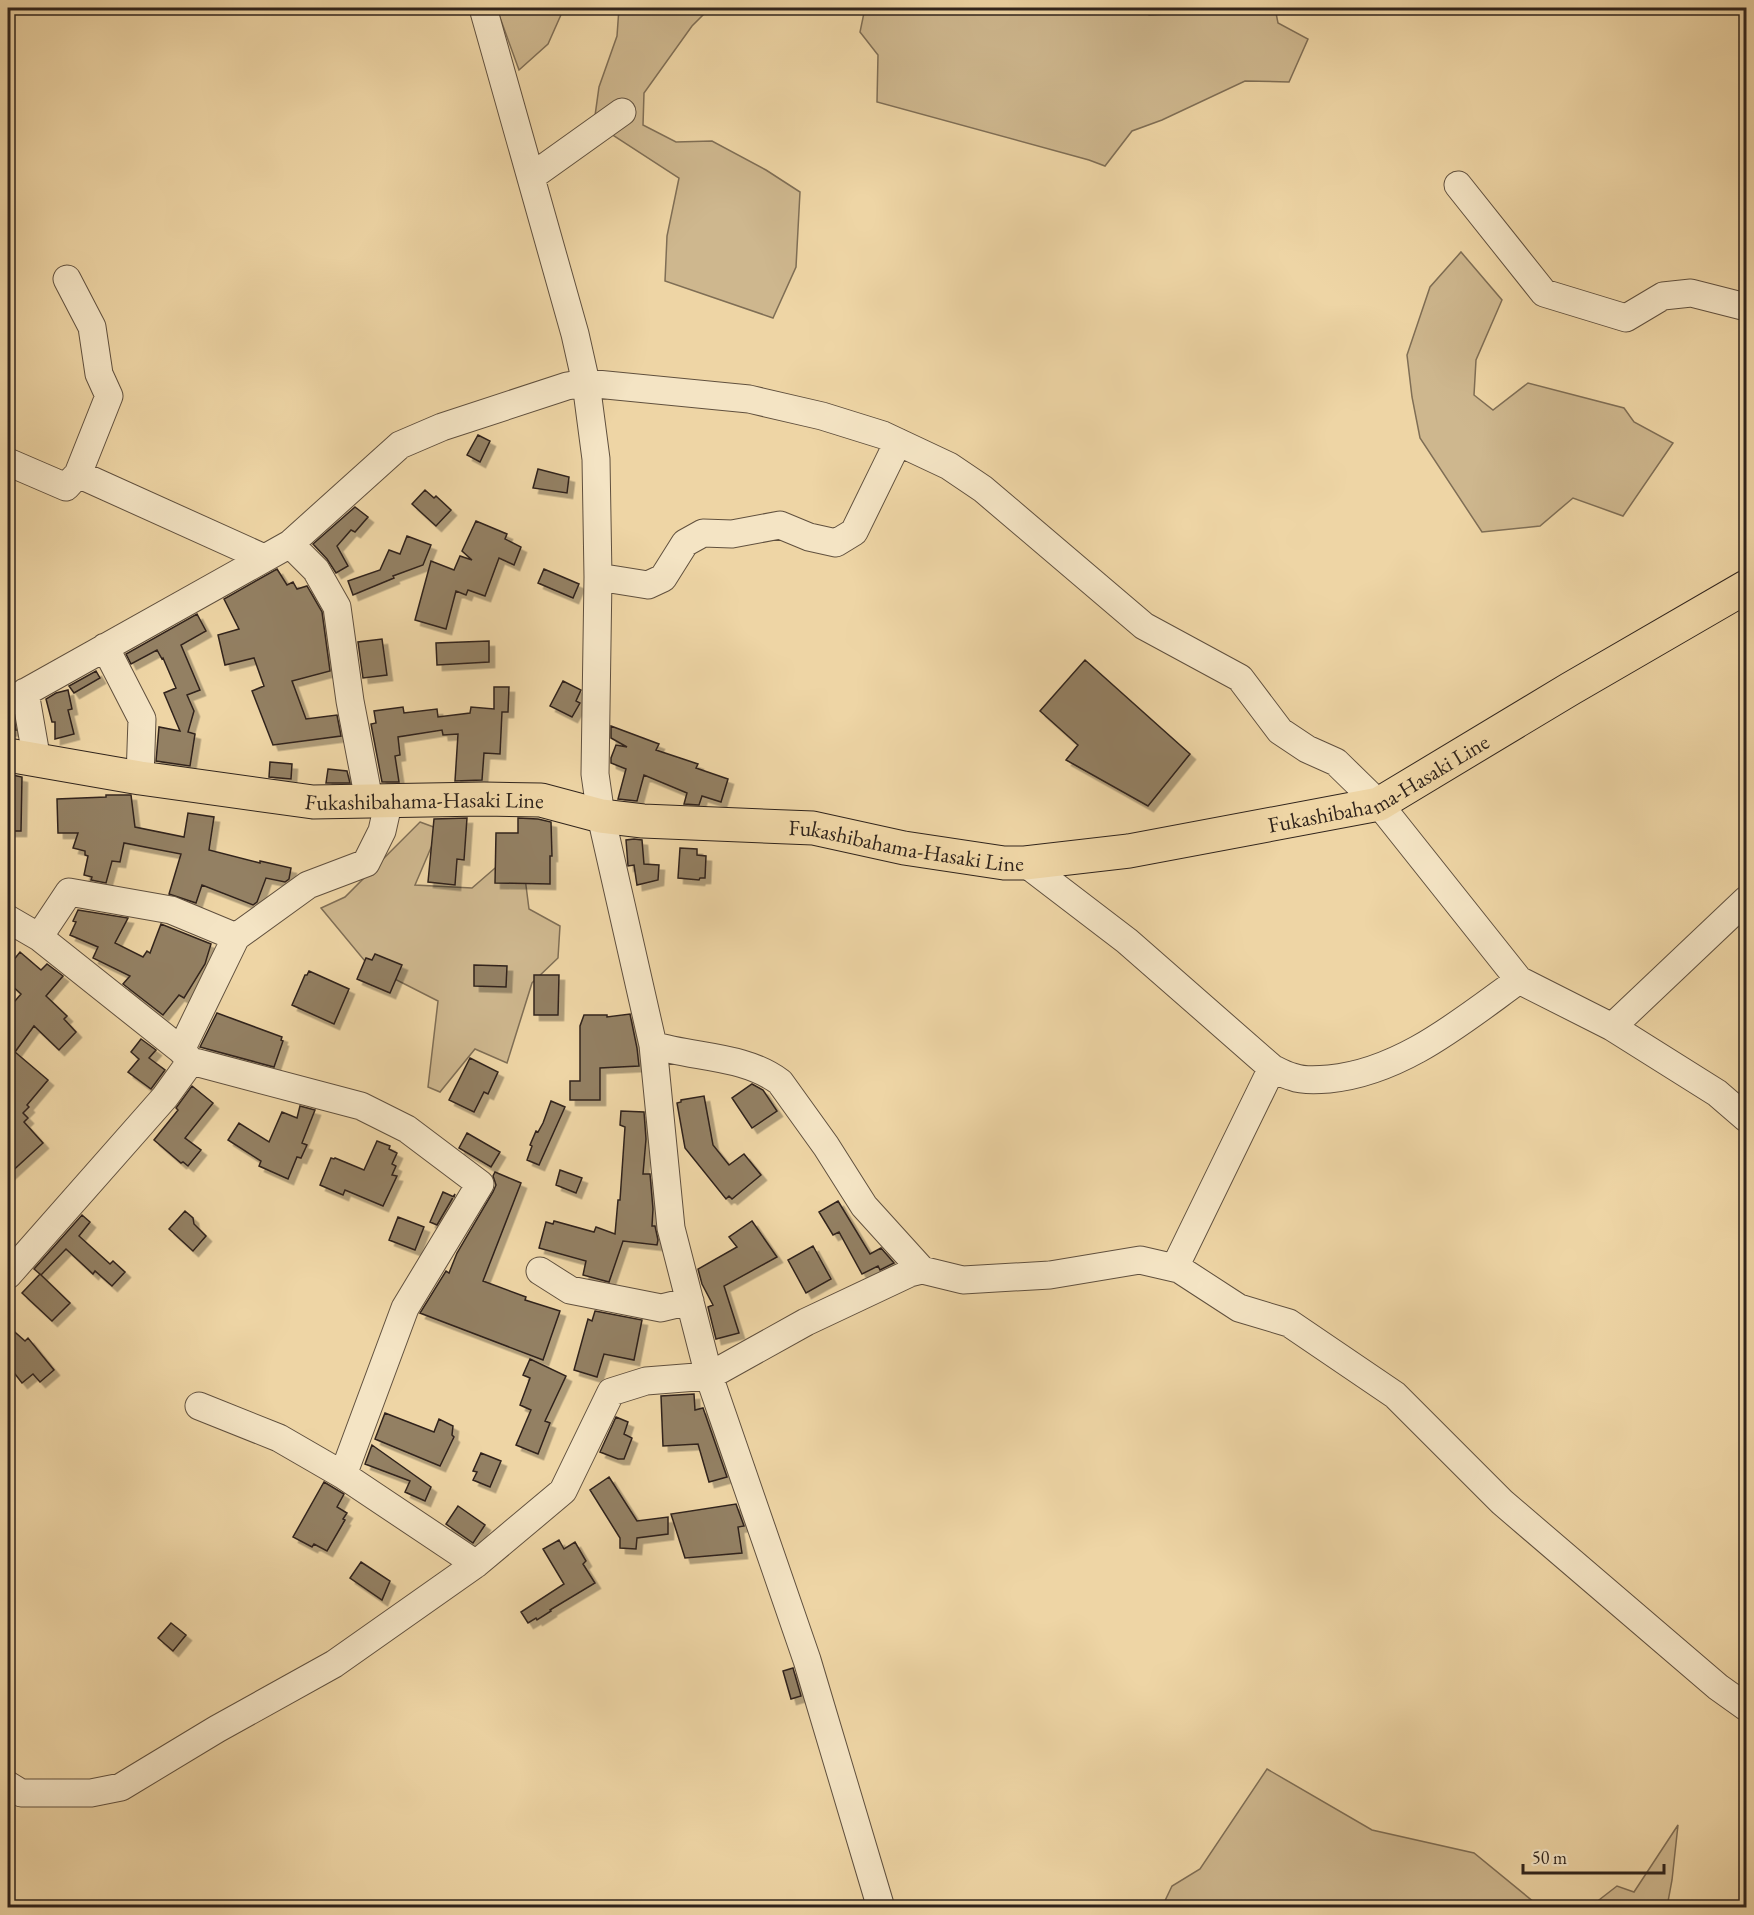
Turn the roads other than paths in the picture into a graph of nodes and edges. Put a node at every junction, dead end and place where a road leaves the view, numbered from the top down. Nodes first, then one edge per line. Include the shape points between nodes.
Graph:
1 (483, 8) edge
2 (622, 112) dead end
3 (531, 177) junction
4 (1458, 185) dead end
5 (67, 279) dead end
6 (1746, 307) edge
7 (586, 383) junction
8 (898, 442) junction
9 (8, 462) edge
10 (78, 474) junction
11 (290, 544) junction
12 (264, 558) junction
13 (598, 577) junction
14 (1746, 587) edge
15 (105, 647) junction
16 (16, 697) edge
17 (22, 758) edge
18 (140, 778) junction
19 (379, 800) junction
20 (1379, 804) junction
21 (601, 816) junction
22 (1025, 863) junction
23 (1746, 900) edge
24 (8, 919) edge
25 (39, 937) junction
26 (236, 937) junction
27 (1519, 980) junction
28 (1612, 1027) junction
29 (653, 1045) junction
30 (186, 1055) junction
31 (1272, 1068) junction
32 (1746, 1118) edge
33 (1175, 1267) junction
34 (922, 1270) junction
35 (540, 1271) dead end
36 (8, 1275) edge
37 (690, 1301) junction
38 (709, 1376) junction
39 (199, 1406) dead end
40 (343, 1475) junction
41 (476, 1564) junction
42 (1746, 1707) edge
43 (8, 1785) edge
44 (881, 1908) edge

1 - 3 street
2 - 3 street
3 - 7 street
4 - 6 street via 1544,293 1626,318 1663,296 1691,293
5 - 10 street via 92,327 99,374 109,396
7 - 8 street via 749,399 822,416
7 - 11 street via 489,411 400,444
7 - 13 street via 596,459
8 - 13 street via 854,532 836,543 780,525 732,534 703,533 685,543 663,578 648,585
8 - 20 street via 948,466 983,489 1144,626 1239,678 1280,731 1336,762
9 - 10 street via 66,487
10 - 12 street
11 - 12 street
11 - 19 street via 316,570 337,607 348,690
12 - 15 street
13 - 21 street via 595,774
14 - 20 main road, Fukashibahama-Hasaki Line
15 - 16 street
15 - 18 street via 142,719
16 - 17 street
17 - 18 main road, Fukashibahama-Hasaki Line
18 - 19 main road, Fukashibahama-Hasaki Line via 313,802
19 - 21 main road, Fukashibahama-Hasaki Line via 541,800
19 - 26 street via 382,831 366,863 308,885
20 - 22 main road, Fukashibahama-Hasaki Line via 1129,851
20 - 27 street
21 - 22 main road, Fukashibahama-Hasaki Line via 813,828 904,848
21 - 29 street
22 - 31 street via 1127,941
23 - 28 street
24 - 25 street
25 - 26 street via 69,892 171,909
25 - 30 street
26 - 30 street
27 - 28 street
27 - 31 street via 1411,1053 1380,1067 1350,1077 1320,1080 1294,1078
28 - 32 street via 1717,1093
29 - 34 street via 724,1059 770,1074 780,1082 864,1206
29 - 37 street via 671,1228
30 - 36 street via 165,1097
30 - 40 street via 361,1106 408,1129 480,1184 405,1308
31 - 33 street
33 - 34 street via 1140,1260 1050,1275 963,1280
33 - 42 street via 1239,1308 1289,1323 1395,1395 1502,1502
34 - 38 street via 806,1322
35 - 37 street via 570,1290 661,1308
37 - 38 street
38 - 41 street via 646,1381 611,1392 563,1491
38 - 44 street via 807,1660
39 - 40 street via 279,1438
40 - 41 street
41 - 43 street via 334,1664 121,1787 58,1794 21,1793

